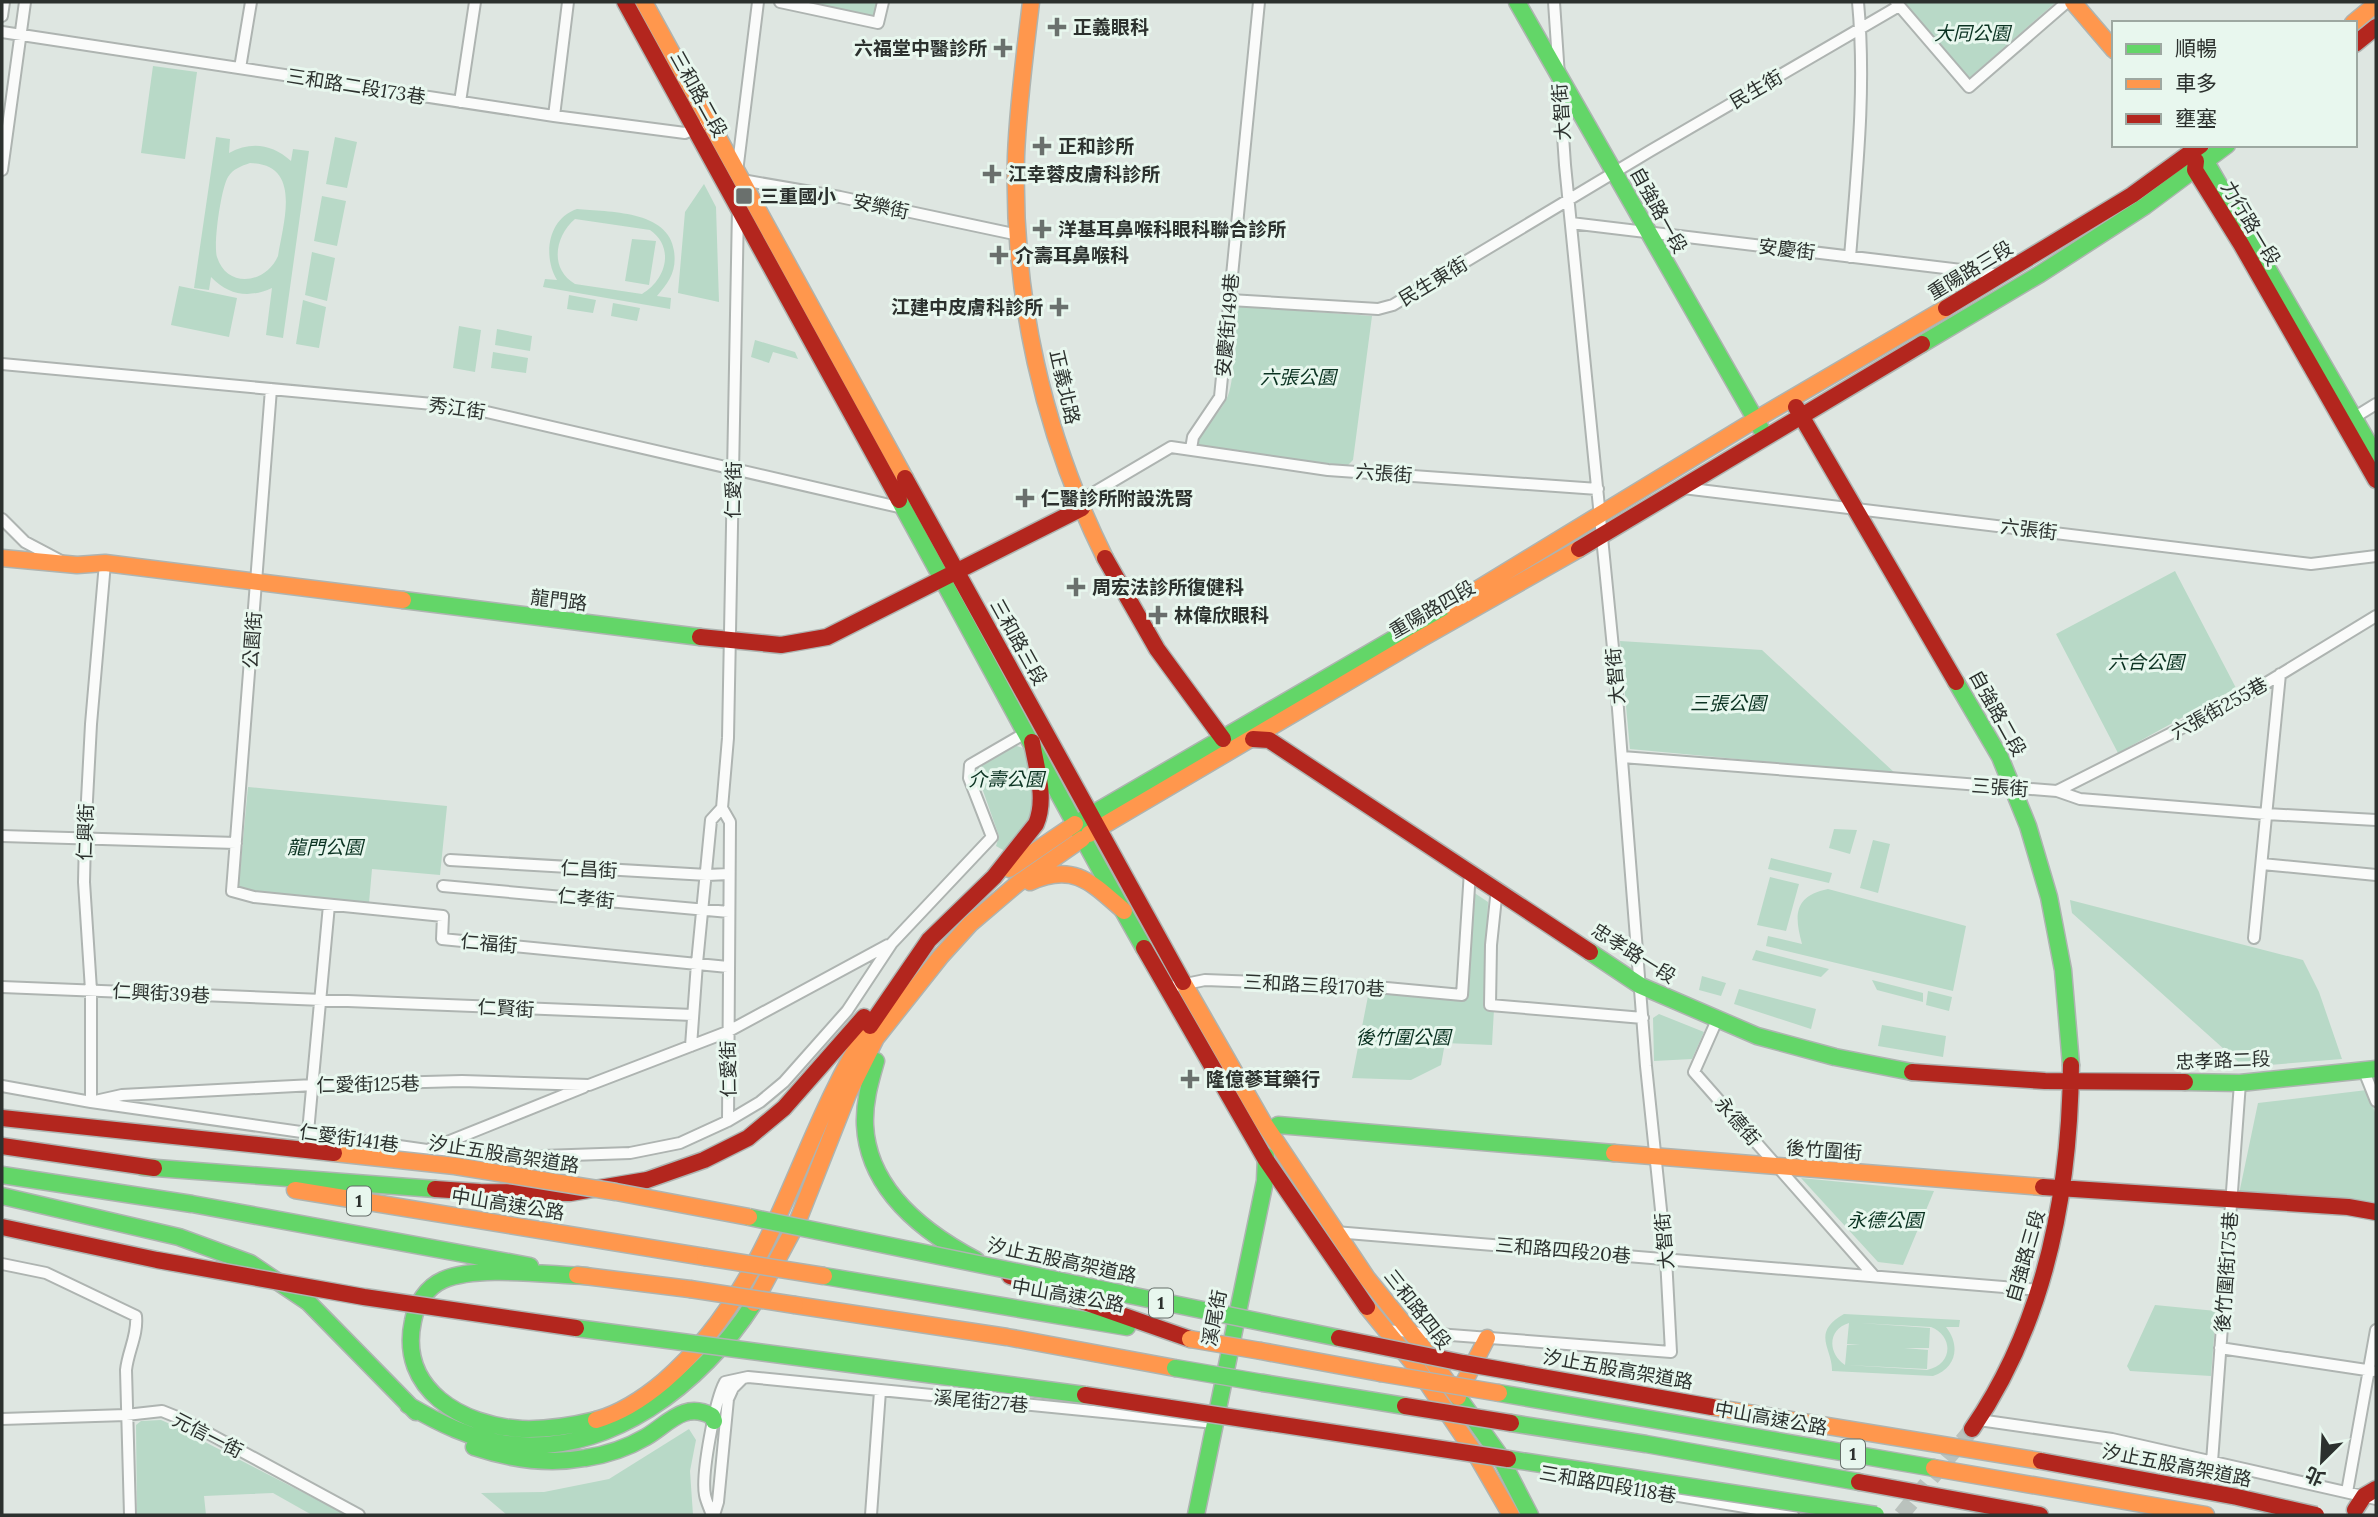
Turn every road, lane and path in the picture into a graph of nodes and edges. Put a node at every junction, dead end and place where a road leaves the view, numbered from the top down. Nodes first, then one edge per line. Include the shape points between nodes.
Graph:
1 (4, 2) edge
2 (25, 2) edge
3 (251, 2) edge
4 (475, 2) edge
5 (568, 2) edge
6 (625, 2) edge
7 (644, 2) edge
8 (758, 2) edge
9 (779, 2) edge
10 (883, 2) edge
11 (1031, 2) edge
12 (1259, 2) edge
13 (1517, 2) edge
14 (1554, 2) edge
15 (1858, 2) edge
16 (2067, 2) edge
17 (2073, 2) edge
18 (1897, 4) edge
19 (2376, 5) edge
20 (2, 16) edge
21 (2356, 21) edge
22 (2376, 27) edge
23 (1861, 29) junction
24 (2, 32) edge
25 (20, 34) junction
26 (2357, 42) edge
27 (2112, 48) edge
28 (240, 68) junction
29 (1558, 73) junction
30 (460, 102) junction
31 (554, 117) junction
32 (702, 126) junction
33 (2221, 147) edge
34 (2199, 154) edge
35 (2, 170) edge
36 (1614, 173) junction
37 (739, 176) junction
38 (1568, 200) junction
39 (738, 205) junction
40 (1571, 223) junction
41 (1647, 232) junction
42 (1019, 235) junction
43 (1850, 257) junction
44 (2003, 275) junction
45 (1230, 300) junction
46 (2, 364) edge
47 (271, 389) junction
48 (1791, 399) junction
49 (2376, 404) edge
50 (1802, 415) junction
51 (2355, 417) junction
52 (1755, 420) junction
53 (1766, 437) junction
54 (1191, 449) junction
55 (2376, 456) edge
56 (733, 468) junction
57 (2376, 480) edge
58 (1681, 488) junction
59 (1598, 489) junction
60 (903, 508) junction
61 (1082, 508) junction
62 (1855, 508) junction
63 (1600, 516) junction
64 (2, 519) edge
65 (1602, 537) junction
66 (2376, 556) edge
67 (2, 558) edge
68 (63, 562) junction
69 (105, 563) junction
70 (949, 576) junction
71 (256, 584) junction
72 (2376, 617) edge
73 (729, 642) junction
74 (2280, 674) junction
75 (1029, 737) junction
76 (1223, 739) junction
77 (1255, 739) junction
78 (1622, 757) junction
79 (2014, 788) junction
80 (2057, 791) junction
81 (722, 808) junction
82 (2266, 814) junction
83 (2376, 820) edge
84 (1095, 822) junction
85 (1078, 831) junction
86 (2, 836) edge
87 (85, 838) junction
88 (236, 843) junction
89 (450, 860) dead end
90 (2262, 864) junction
91 (1471, 871) junction
92 (729, 874) junction
93 (707, 875) junction
94 (2376, 875) edge
95 (989, 883) junction
96 (443, 886) dead end
97 (1496, 888) junction
98 (232, 891) joint
99 (329, 905) junction
100 (703, 910) junction
101 (1124, 911) junction
102 (729, 912) junction
103 (979, 915) junction
104 (2254, 938) dead end
105 (892, 943) junction
106 (924, 947) junction
107 (696, 963) junction
108 (728, 967) junction
109 (1184, 984) junction
110 (1641, 986) junction
111 (2, 987) edge
112 (1166, 988) junction
113 (91, 990) junction
114 (320, 999) junction
115 (692, 1015) junction
116 (894, 1016) junction
117 (1643, 1018) junction
118 (1717, 1020) junction
119 (727, 1032) junction
120 (691, 1046) junction
121 (2370, 1070) edge
122 (2071, 1082) junction
123 (2240, 1083) junction
124 (314, 1085) junction
125 (589, 1085) junction
126 (2, 1086) edge
127 (2376, 1101) edge
128 (91, 1102) junction
129 (2, 1118) edge
130 (728, 1121) junction
131 (1270, 1131) junction
132 (308, 1132) junction
133 (8, 1147) edge
134 (427, 1150) junction
135 (1656, 1157) junction
136 (1266, 1160) junction
137 (144, 1167) junction
138 (1779, 1167) junction
139 (5, 1175) edge
140 (2064, 1188) junction
141 (4, 1197) edge
142 (2231, 1200) junction
143 (2376, 1212) edge
144 (2, 1227) edge
145 (1335, 1232) junction
146 (1666, 1258) junction
147 (2, 1264) edge
148 (587, 1276) junction
149 (1874, 1276) junction
150 (2039, 1290) junction
151 (1385, 1330) junction
152 (2376, 1330) edge
153 (1409, 1332) junction
154 (1487, 1338) junction
155 (1190, 1339) junction
156 (2220, 1348) junction
157 (2373, 1371) edge
158 (748, 1377) junction
159 (880, 1391) junction
160 (1457, 1396) junction
161 (408, 1405) junction
162 (126, 1415) junction
163 (2, 1419) edge
164 (714, 1421) junction
165 (1215, 1423) junction
166 (1976, 1424) joint
167 (2212, 1462) junction
168 (1505, 1466) junction
169 (2347, 1492) junction
170 (2368, 1498) edge
171 (130, 1515) edge
172 (359, 1515) edge
173 (713, 1515) edge
174 (871, 1515) edge
175 (1196, 1515) edge
176 (1511, 1515) edge
177 (1530, 1515) edge
178 (1793, 1515) edge
179 (1876, 1515) edge
180 (2040, 1515) edge
181 (2206, 1515) edge
182 (2316, 1515) edge

1 - 20 street
2 - 25 street
3 - 28 street
4 - 30 street
5 - 31 street
6 - 32 main road, 三和路二段
7 - 32 main road, 三和路二段
8 - 37 street, 仁愛街
9 - 10 street via 878,23
11 - 42 main road, 正義北路 via 1018,118
12 - 45 street, 安慶街149巷
13 - 29 main road, 自強路一段
14 - 29 street, 大智街
15 - 23 street
16 - 18 street via 1969,87
17 - 27 main road
18 - 23 street, 民生街
19 - 21 main road
22 - 26 main road
23 - 36 street, 民生街
23 - 43 street via 1860,132
24 - 25 street, 三和路二段173巷
25 - 28 street, 三和路二段173巷
25 - 35 street
28 - 30 street, 三和路二段173巷
29 - 36 main road, 自強路一段
29 - 38 street, 大智街
30 - 31 street, 三和路二段173巷
31 - 32 street, 三和路二段173巷 via 685,133
32 - 37 main road, 三和路二段
32 - 39 main road, 三和路二段
33 - 34 main road, 重陽路三段
34 - 44 main road, 重陽路三段
34 - 50 main road, 重陽路三段 via 2146,206
34 - 51 main road, 力行路一段
34 - 57 main road, 力行路一段 via 2241,244
36 - 38 street, 民生東街
36 - 41 main road, 自強路一段
37 - 39 street, 仁愛街
37 - 42 street, 安樂街
37 - 70 main road, 三和路三段
38 - 40 street, 大智街
38 - 45 street, 民生東街 via 1393,305 1378,309
39 - 56 street, 仁愛街
39 - 60 main road, 三和路三段
40 - 41 street, 安慶街
40 - 59 street, 大智街
41 - 43 street, 安慶街
41 - 52 main road, 自強路一段
42 - 61 main road, 正義北路 via 1039,377 1055,438
43 - 44 street, 安慶街
44 - 48 main road, 重陽路三段
45 - 54 street, 安慶街149巷 via 1220,397 1193,437
46 - 47 street, 秀江街
47 - 56 street, 秀江街 via 465,407
47 - 71 street, 公園街
48 - 50 main road, 自強路二段
48 - 52 main road, 重陽路三段
49 - 51 street
50 - 53 main road, 重陽路四段
50 - 62 main road, 自強路二段
51 - 55 main road, 力行路一段
52 - 53 main road, 自強路一段
52 - 63 main road, 重陽路四段
53 - 58 main road, 重陽路四段
54 - 59 street, 六張街 via 1328,470
54 - 61 street, 六張街 via 1171,447 1088,496
56 - 60 street, 秀江街
56 - 73 street, 仁愛街
58 - 62 street, 六張街
58 - 65 main road, 重陽路四段
59 - 63 street, 大智街
60 - 70 main road, 三和路三段
61 - 70 main road, 龍門路
61 - 76 main road, 正義北路 via 1150,637
62 - 66 street, 六張街 via 2311,564
62 - 79 main road, 自強路二段
63 - 65 street, 大智街
63 - 76 main road, 重陽路四段
64 - 68 street via 24,542
65 - 77 main road, 重陽路四段
65 - 78 street, 大智街
67 - 68 main road, 龍門路
68 - 69 main road, 龍門路
69 - 71 main road, 龍門路
69 - 87 street, 仁興街
70 - 73 main road, 龍門路 via 827,637 781,645
70 - 75 main road, 三和路三段
70 - 84 main road, 三和路三段
71 - 73 main road, 龍門路
71 - 88 street, 公園街
72 - 74 street, 六張街255巷
73 - 81 street, 仁愛街
74 - 80 street, 六張街255巷
74 - 82 street
75 - 85 main road, 三和路三段
75 - 95 main road via 1040,812 1033,830
75 - 105 street via 970,765 969,778 992,837
76 - 77 main road, 忠孝路一段
76 - 84 main road, 重陽路四段
77 - 84 main road, 重陽路四段
77 - 91 main road, 忠孝路一段 via 1269,740
78 - 79 street, 三張街
78 - 110 street, 大智街
79 - 80 street, 三張街
79 - 122 main road, 自強路二段 via 2040,858 2064,967
80 - 82 street, 三張街 via 2080,799
81 - 92 street, 仁愛街 via 730,822
81 - 93 street, 仁愛街 via 711,820
82 - 83 street, 三張街
82 - 90 street
84 - 85 main road, 重陽路四段
84 - 109 main road, 三和路三段
85 - 95 main road
85 - 101 main road, 三和路三段
85 - 103 main road
86 - 87 street
87 - 88 street
87 - 113 street, 仁興街
88 - 98 street, 公園街
89 - 93 street, 仁昌街
90 - 94 street
90 - 104 street
91 - 97 main road, 忠孝路一段
91 - 109 street, 三和路三段170巷 via 1462,995 1240,981
92 - 93 street, 仁昌街
92 - 102 street, 仁愛街
93 - 100 street, 仁愛街
95 - 106 main road
96 - 100 street, 仁孝街
97 - 110 main road, 忠孝路一段
97 - 117 street via 1490,1004
98 - 99 street, 仁福街
99 - 107 street, 仁福街 via 443,916 442,939
99 - 114 street
100 - 102 street, 仁孝街
100 - 107 street, 仁愛街
101 - 103 main road via 1088,880 1070,872 1033,880
101 - 112 main road, 三和路三段
102 - 108 street, 仁愛街
103 - 116 main road
105 - 119 street, 仁愛街125巷
105 - 130 street, 仁愛街141巷 via 847,1011 784,1082
106 - 137 main road via 784,1108 748,1138 647,1180 570,1193 480,1192
106 - 148 main road via 847,1061 774,1227 736,1297 681,1367 623,1409 581,1426 543,1430 504,1428 468,1418 440,1402 420,1382 409,1335 413,1314 428,1291 443,1280 473,1275
107 - 108 street, 仁福街
107 - 115 street, 仁愛街
108 - 119 street, 仁愛街
109 - 112 street, 三和路三段170巷
109 - 131 main road, 三和路三段
110 - 117 street, 大智街
110 - 118 main road, 忠孝路一段
111 - 113 street, 仁興街39巷
112 - 136 main road, 三和路三段
113 - 114 street, 仁興街39巷
113 - 128 street, 仁興街
114 - 115 street, 仁賢街
114 - 124 street
115 - 120 street, 仁愛街
116 - 155 main road via 868,1084 864,1106 867,1147 891,1195 913,1220 961,1253 1013,1277
116 - 161 main road via 873,1042 786,1245 763,1287 733,1333 658,1403 608,1430 551,1445 488,1440 436,1422
117 - 135 street, 大智街
118 - 122 main road, 忠孝路一段 via 1770,1040 1910,1072
118 - 138 street, 永德街 via 1695,1072
119 - 120 street, 仁愛街125巷
119 - 130 street, 仁愛街
120 - 125 street, 仁愛街125巷
121 - 123 main road, 忠孝路二段
121 - 127 street
122 - 123 main road, 忠孝路二段
122 - 140 main road, 自強路三段
123 - 142 street, 後竹圍街175巷
124 - 125 street, 仁愛街125巷 via 462,1081
124 - 128 street, 仁愛街125巷 via 122,1095
124 - 132 street
125 - 134 street
126 - 128 street, 仁愛街125巷
128 - 132 street, 仁愛街141巷
129 - 182 main road, 汐止五股高架道路 / 1, bridge via 455,1166 616,1192 1463,1363 2086,1469
130 - 134 street, 仁愛街141巷 via 680,1143 630,1153 513,1157
131 - 135 main road, 後竹圍街 via 1278,1125
131 - 136 main road, 溪尾街
131 - 145 main road, 三和路四段
132 - 134 street, 仁愛街141巷
133 - 137 main road, 中山高速公路 / 1
135 - 138 main road, 後竹圍街
135 - 146 street, 大智街
136 - 151 main road, 三和路四段
136 - 165 main road, 溪尾街
137 - 155 main road, 中山高速公路 / 1, bridge via 977,1300
138 - 140 main road, 後竹圍街
138 - 149 street, 永德街
139 - 148 main road, 1
140 - 142 main road, 後竹圍街
140 - 150 main road, 自強路三段
141 - 161 main road via 179,1237 250,1263 309,1301
142 - 143 main road, 後竹圍街
142 - 156 street, 後竹圍街175巷
144 - 179 main road, bridge via 364,1297 1062,1391
145 - 146 street, 三和路四段20巷
145 - 153 main road, 三和路四段
146 - 149 street, 三和路四段20巷
146 - 154 street, 大智街 via 1671,1352
147 - 162 street via 46,1273 136,1315 138,1329 127,1358
148 - 180 main road, 1, bridge via 1007,1337
149 - 150 street, 三和路四段20巷
150 - 166 main road, 自強路三段 via 2009,1366
151 - 153 street
151 - 176 main road, 三和路四段 via 1417,1368
152 - 157 street
153 - 154 street
153 - 160 main road, 三和路四段
154 - 160 main road
155 - 181 main road, 中山高速公路 / 1, bridge
156 - 157 street
156 - 167 street, 後竹圍街175巷
157 - 169 street
158 - 159 street, 溪尾街27巷
158 - 164 street via 725,1382
158 - 173 street via 740,1380 728,1399
159 - 165 street, 溪尾街27巷
159 - 174 street
160 - 168 main road, 三和路四段
161 - 164 main road via 464,1442 506,1458 538,1461 594,1456 625,1447 688,1411 705,1412
162 - 163 street, 元信一街
162 - 171 street
162 - 172 street, 元信一街 via 162,1411 182,1419
164 - 173 street via 704,1493
165 - 175 main road, 溪尾街
166 - 167 street via 2112,1439
167 - 169 street
168 - 177 main road, 三和路四段
168 - 178 street, 三和路四段118巷
169 - 170 street

